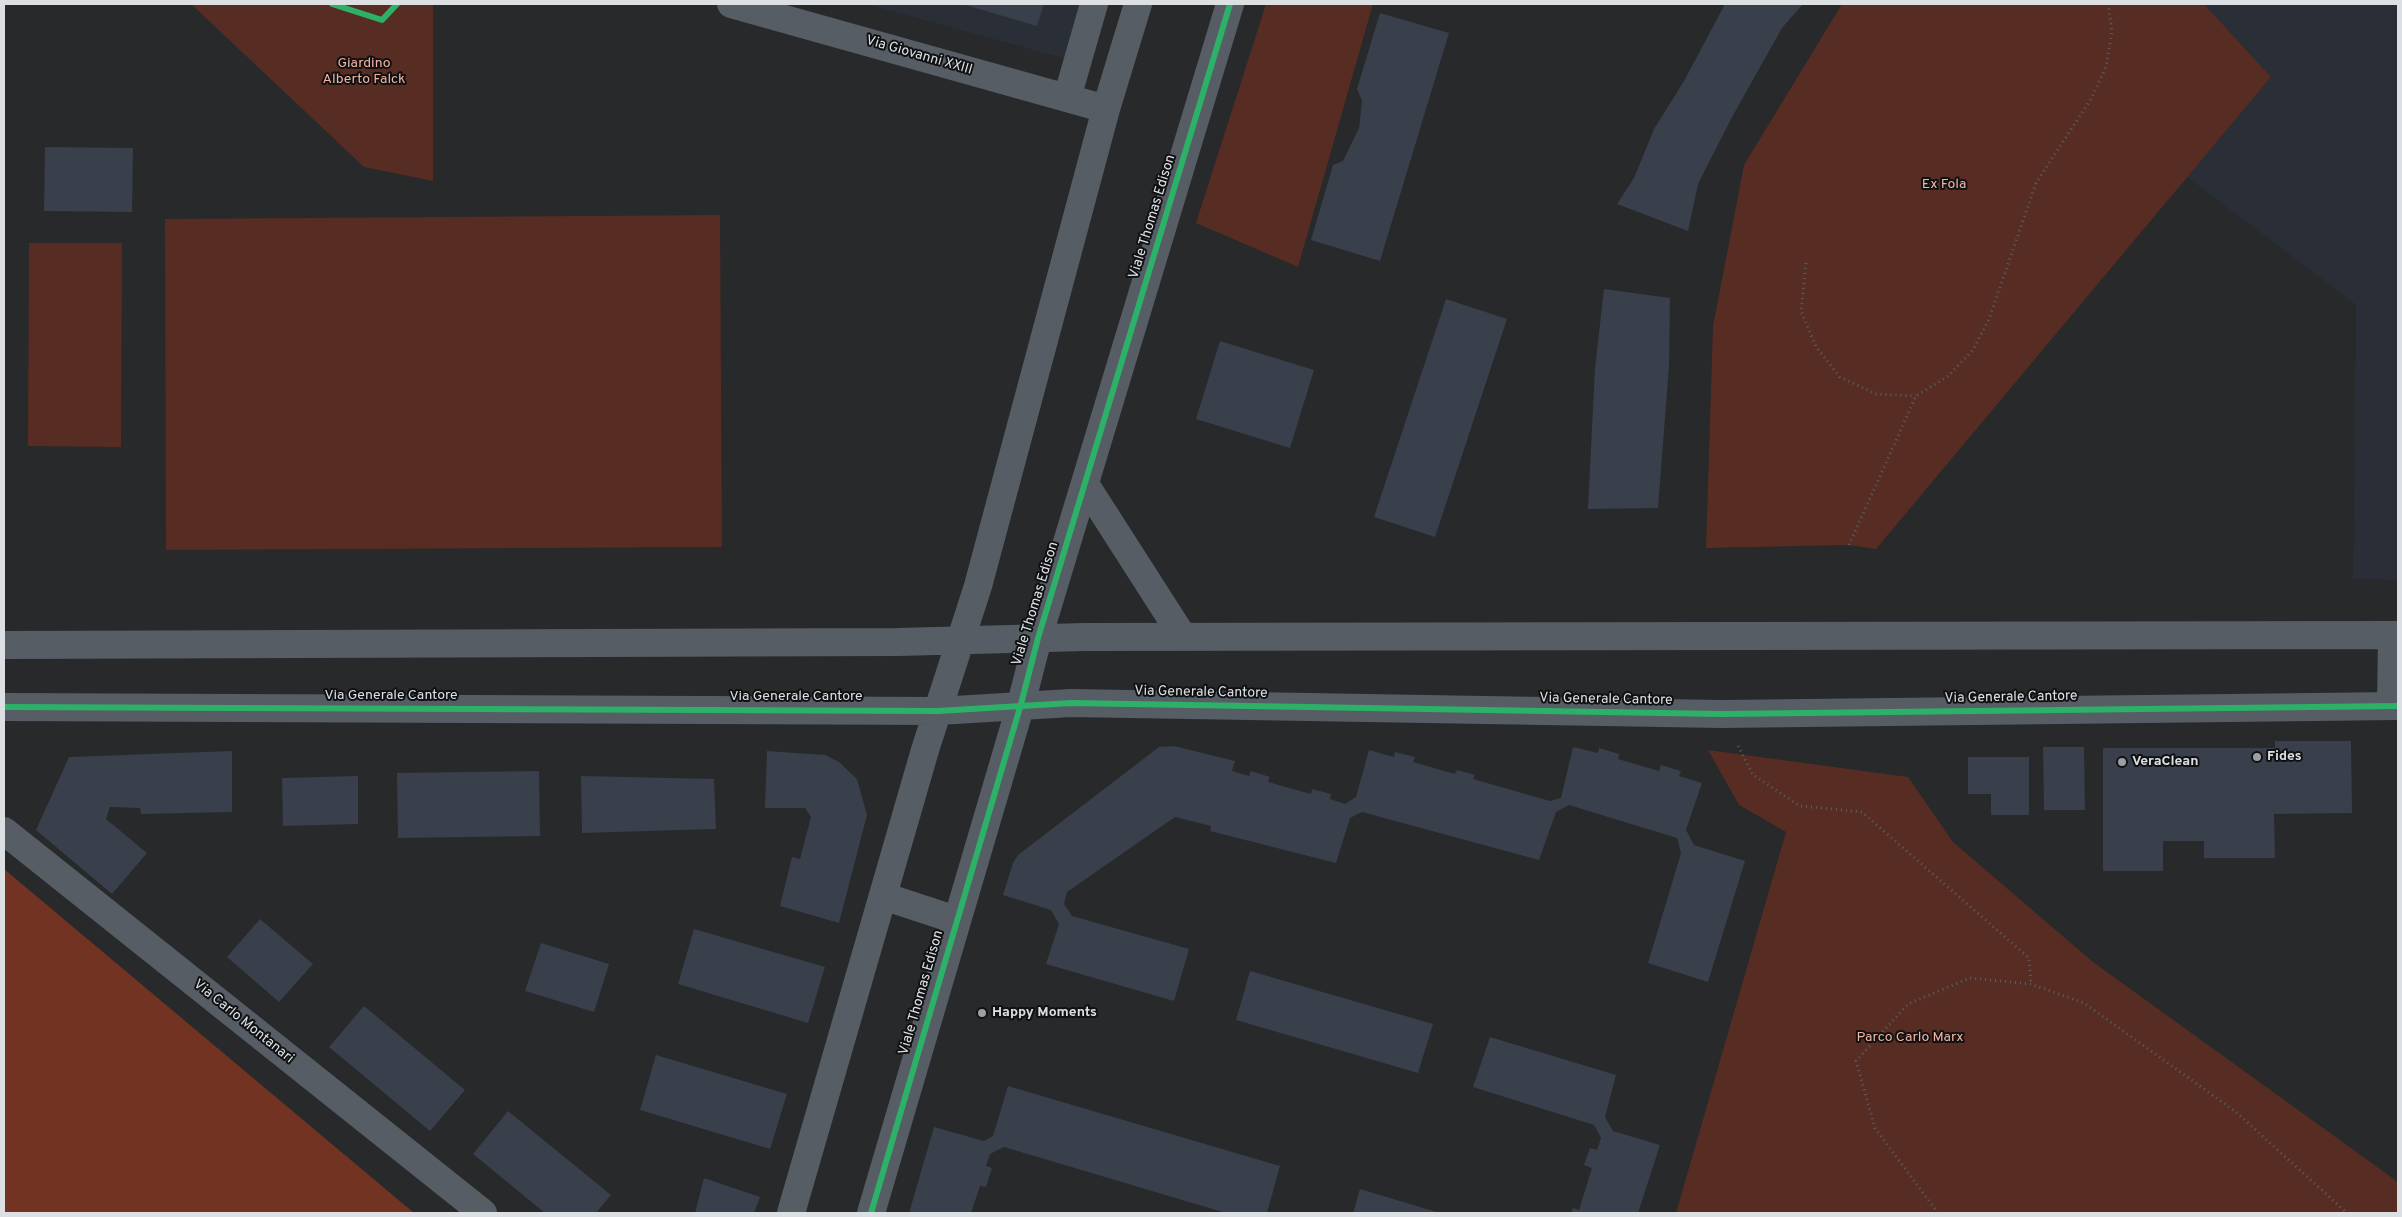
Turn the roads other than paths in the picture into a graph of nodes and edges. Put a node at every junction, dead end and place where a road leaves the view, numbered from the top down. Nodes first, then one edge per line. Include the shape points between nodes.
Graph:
1 (731, 4) edge
2 (1094, 4) edge
3 (1138, 4) edge
4 (1230, 4) edge
5 (1068, 98) junction
6 (1106, 109) junction
7 (1085, 484) junction
8 (2395, 635) edge
9 (1183, 637) junction
10 (1038, 638) junction
11 (961, 639) junction
12 (4, 645) edge
13 (1021, 704) junction
14 (2395, 706) edge
15 (4, 707) edge
16 (938, 710) junction
17 (4, 831) edge
18 (883, 896) junction
19 (956, 920) junction
20 (483, 1213) edge
21 (791, 1213) edge
22 (871, 1213) edge

1 - 5 street, Via Giovanni XXIII
2 - 5 street
3 - 6 street
4 - 7 street, Viale Thomas Edison
5 - 6 street, Via Giovanni XXIII
6 - 11 street
7 - 9 street
7 - 10 street, Viale Thomas Edison
8 - 9 street
8 - 14 street
9 - 10 street
10 - 11 street
10 - 13 street, Viale Thomas Edison
11 - 12 street via 898,642
11 - 16 street
13 - 14 street, Via Generale Cantore via 1721,714
13 - 16 street, Via Generale Cantore
13 - 19 street, Viale Thomas Edison
15 - 16 street, Via Generale Cantore
16 - 18 street
17 - 20 street, Via Carlo Montanari
18 - 19 street, Viale Thomas Edison
18 - 21 street
19 - 22 street, Viale Thomas Edison

